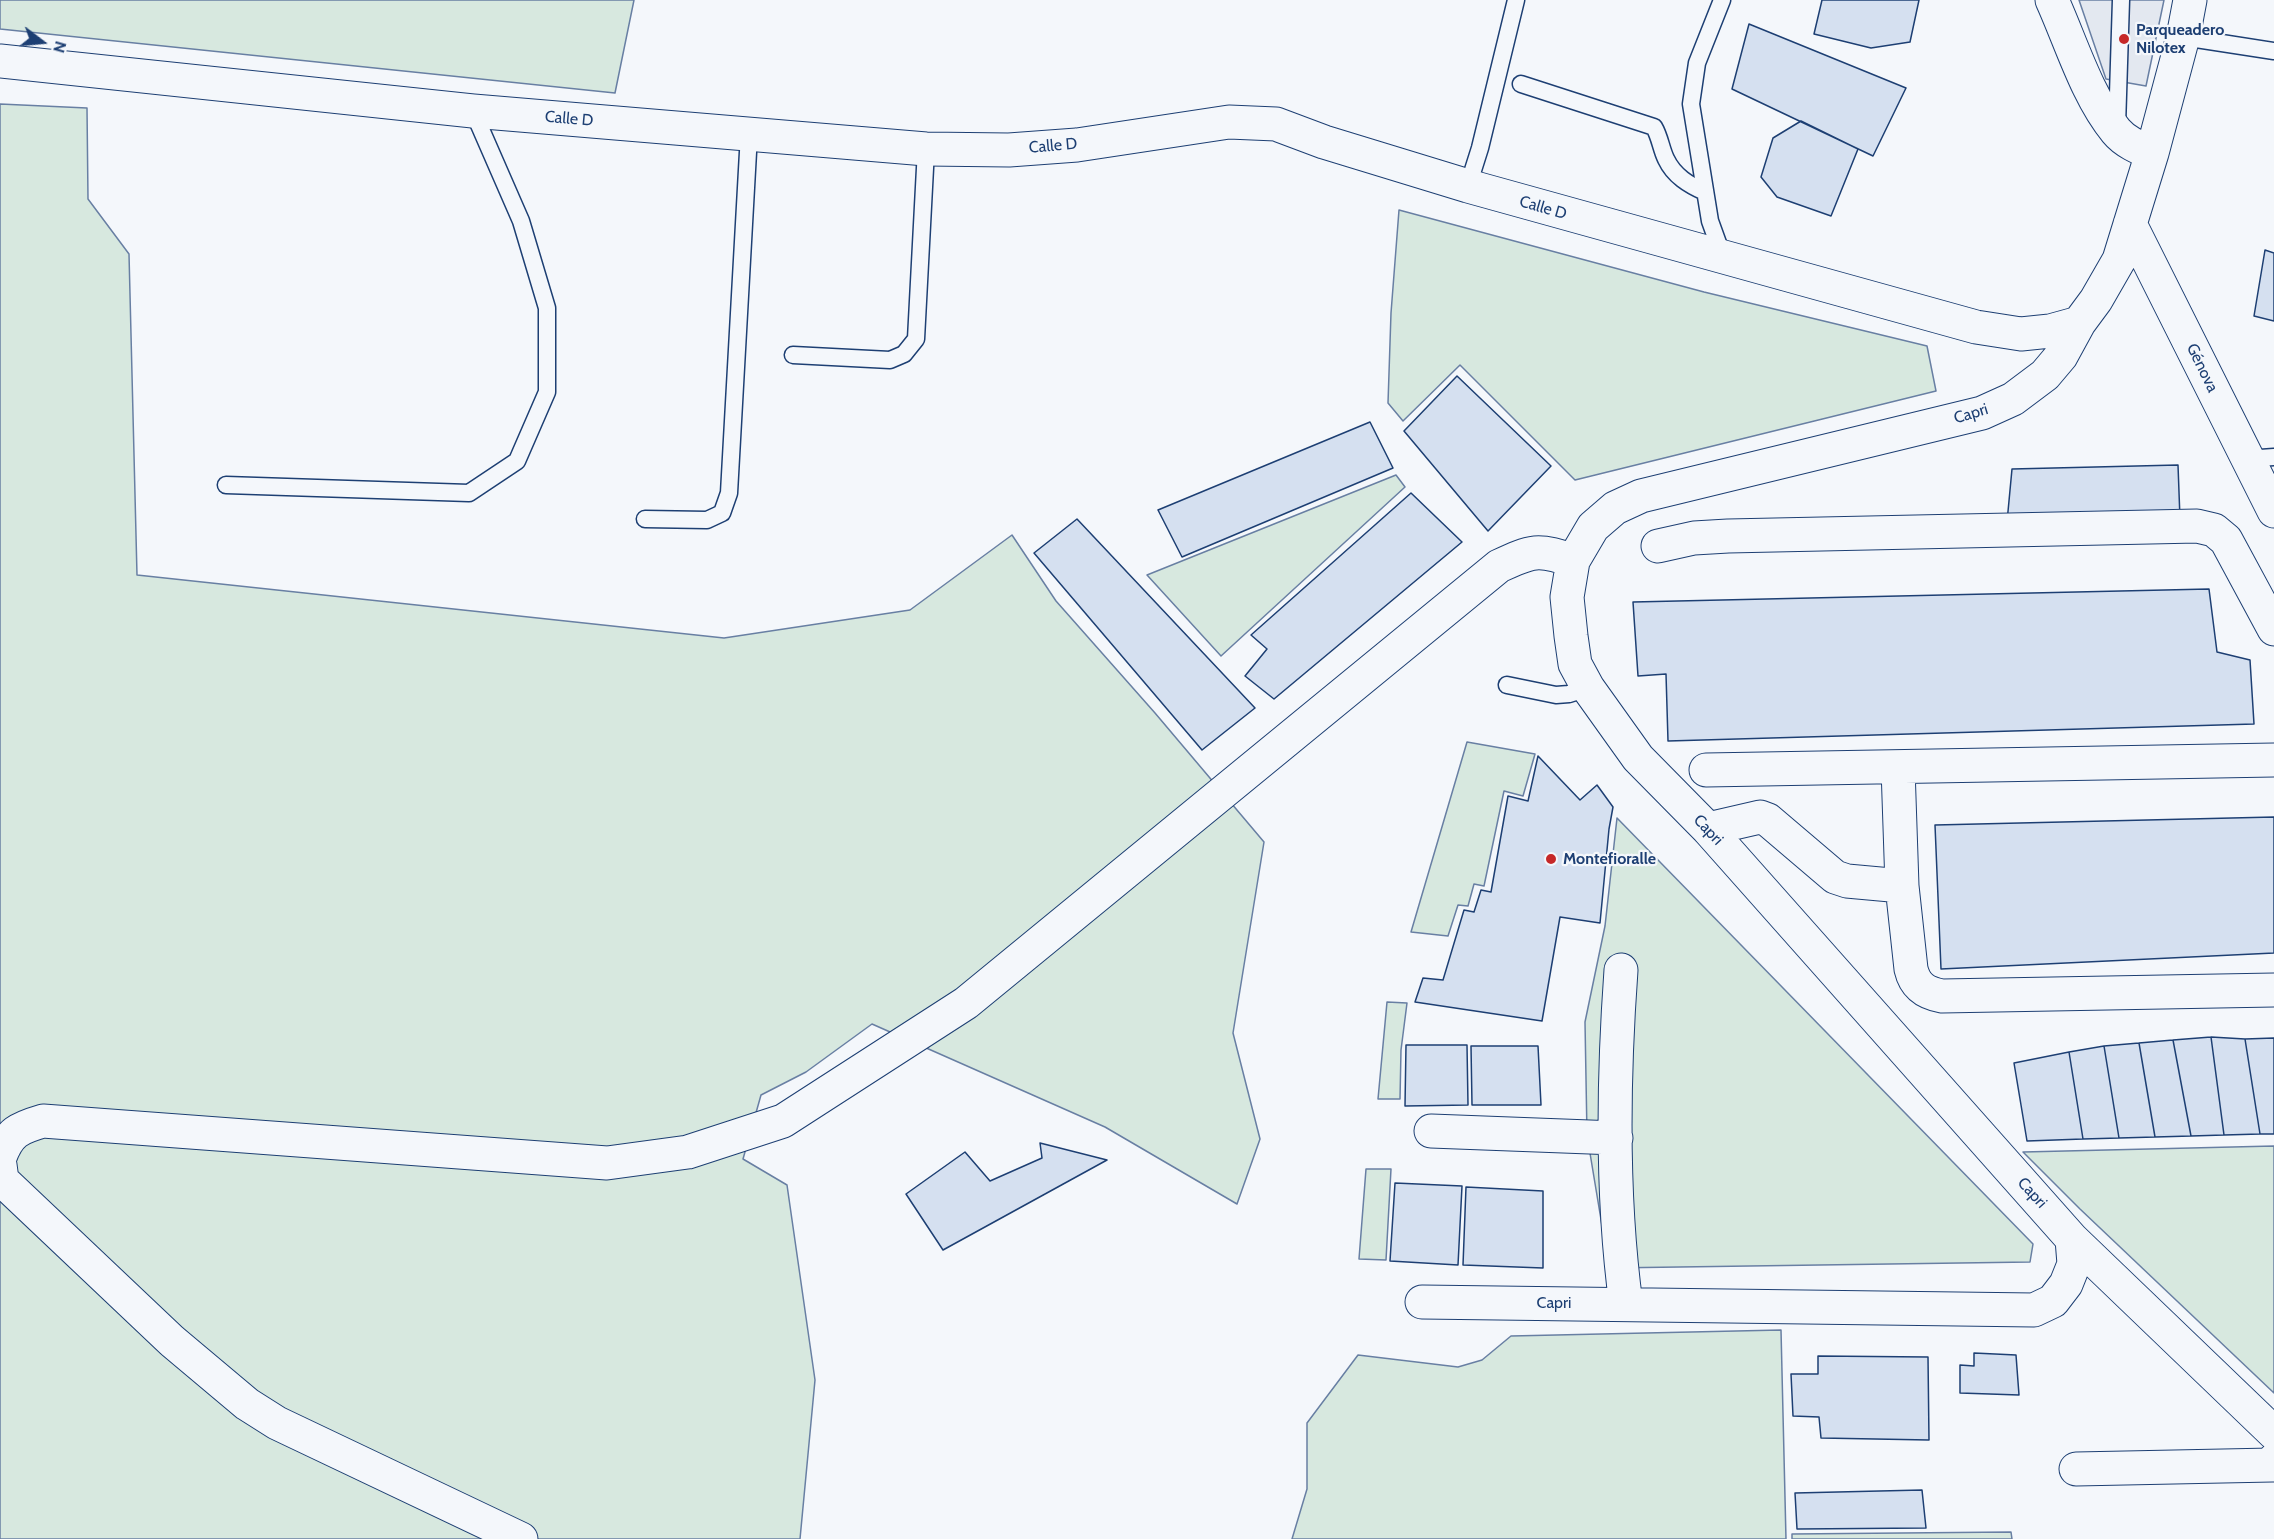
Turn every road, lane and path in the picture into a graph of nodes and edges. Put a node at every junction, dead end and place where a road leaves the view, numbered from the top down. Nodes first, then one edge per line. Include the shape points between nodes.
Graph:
1 (1516, 0) edge
2 (1722, 0) edge
3 (2052, 0) edge
4 (2121, 0) edge
5 (2190, 0) edge
6 (2183, 37) junction
7 (2274, 51) edge
8 (0, 61) edge
9 (1521, 84) dead end
10 (473, 111) junction
11 (2117, 132) junction
12 (749, 134) junction
13 (926, 149) junction
14 (2152, 153) junction
15 (1468, 186) junction
16 (1705, 192) junction
17 (2130, 224) junction
18 (1723, 257) junction
19 (2079, 323) junction
20 (793, 355) dead end
21 (2260, 458) edge
22 (226, 485) dead end
23 (2274, 511) edge
24 (645, 519) dead end
25 (1658, 546) dead end
26 (1573, 561) junction
27 (2274, 629) edge
28 (1507, 685) dead end
29 (1588, 688) junction
30 (2274, 760) edge
31 (1898, 768) junction
32 (1706, 771) dead end
33 (1708, 829) junction
34 (1902, 886) junction
35 (1621, 970) dead end
36 (2274, 990) edge
37 (1431, 1131) dead end
38 (1616, 1138) junction
39 (0, 1157) edge
40 (0, 1165) edge
41 (2072, 1239) junction
42 (1422, 1302) dead end
43 (1626, 1304) junction
44 (2274, 1433) edge
45 (2274, 1460) edge
46 (2076, 1469) dead end
47 (521, 1539) edge

1 - 15 lane
2 - 16 lane via 1697,63 1692,104
3 - 11 street via 2094,98
4 - 11 lane
5 - 6 street, Capri
6 - 7 lane
6 - 14 street, Capri
8 - 10 street, Calle D
9 - 16 lane via 1654,127 1665,159 1675,172 1685,183
10 - 12 street, Calle D
10 - 22 lane via 521,221 547,308 547,392 517,461 469,493
11 - 14 street via 2132,145
12 - 13 street, Calle D
12 - 24 lane via 729,493 722,513 707,520
13 - 15 street, Calle D via 1009,150 1077,145 1229,122 1276,124
13 - 20 lane via 916,339 904,354 890,360
14 - 17 street, Capri
15 - 18 street, Calle D
16 - 18 lane
17 - 19 street, Capri via 2119,260
17 - 21 street, Génova
18 - 19 street, Calle D via 1976,327 2021,334
19 - 26 street, Capri via 2045,375 2013,399 1982,413 1641,496 1615,508 1593,527
21 - 23 street, Génova
25 - 27 street via 1728,536 2197,526 2214,530 2226,540
26 - 29 street, Capri via 1567,597 1571,636 1575,664
26 - 39 street via 1551,552 1527,553 1499,567 966,1003 783,1121 688,1152 607,1163 44,1120 21,1127 6,1140
28 - 29 lane via 1556,695
29 - 33 street, Capri via 1638,758
30 - 31 street
31 - 32 street
31 - 34 street
33 - 34 street via 1760,818 1768,820 1835,877
33 - 41 street, Capri
34 - 36 street via 1913,979 1929,994
35 - 38 street
37 - 38 street
38 - 43 street via 1618,1251
40 - 47 street via 2,1180 49,1226 172,1341 247,1404 277,1423
41 - 43 street, Capri via 2074,1264 2066,1284 2053,1301 2034,1310
41 - 44 street
42 - 43 street, Capri
45 - 46 street via 2272,1465

